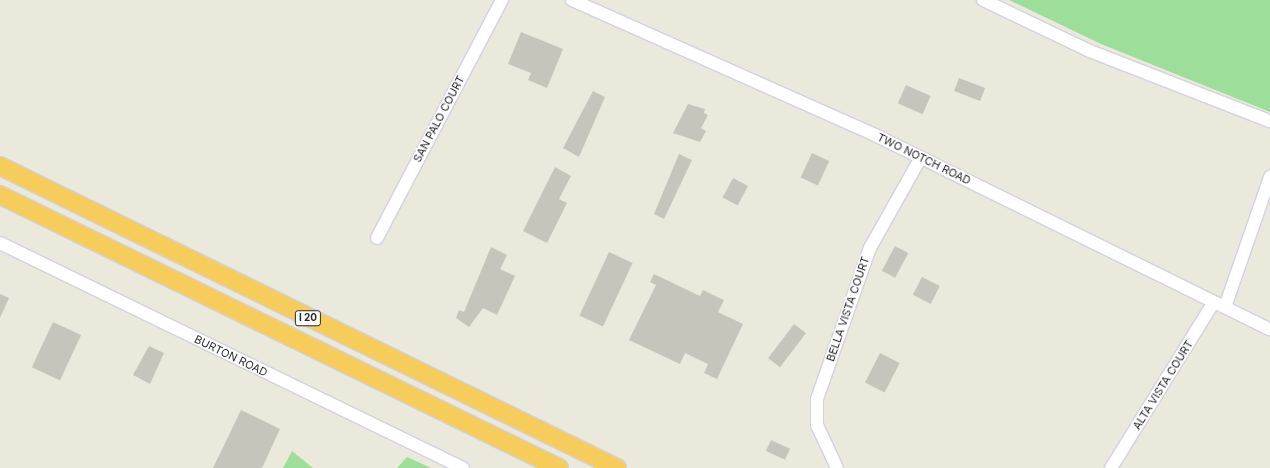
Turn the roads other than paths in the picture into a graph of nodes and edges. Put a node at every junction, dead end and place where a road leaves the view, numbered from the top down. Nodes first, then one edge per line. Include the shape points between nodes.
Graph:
1 (502, 0) edge
2 (572, 0) edge
3 (983, 0) edge
4 (1270, 121) edge
5 (921, 157) junction
6 (0, 166) edge
7 (1270, 177) edge
8 (0, 195) edge
9 (377, 238) dead end
10 (0, 244) edge
11 (1214, 302) junction
12 (1225, 307) junction
13 (1270, 329) edge
14 (463, 468) edge
15 (559, 468) edge
16 (616, 468) edge
17 (837, 468) edge
18 (1111, 468) edge

1 - 9 street, SAN PALO COURT
2 - 5 street, TWO NOTCH ROAD
3 - 4 street via 1090,51
5 - 11 street, TWO NOTCH ROAD
5 - 17 street, BELLA VISTA COURT via 870,248 817,399 817,425
6 - 16 highway, I 20
7 - 12 street
8 - 15 highway, I 20
10 - 14 street, BURTON ROAD
11 - 12 street, TWO NOTCH ROAD
11 - 18 street, ALTA VISTA COURT
12 - 13 street, TWO NOTCH ROAD

